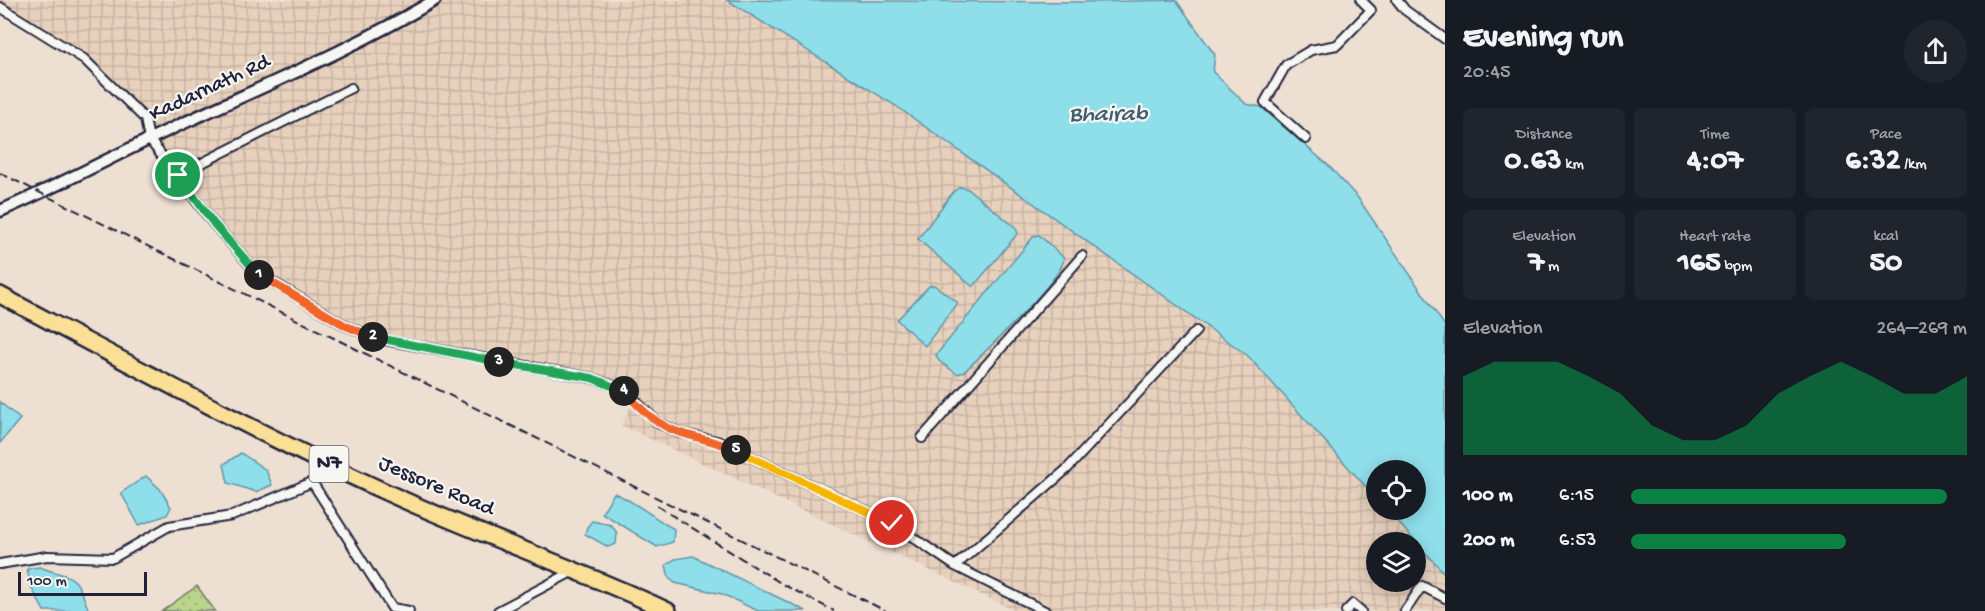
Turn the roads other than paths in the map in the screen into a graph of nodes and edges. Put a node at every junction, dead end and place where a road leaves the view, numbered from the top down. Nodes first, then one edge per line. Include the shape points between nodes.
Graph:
1 (435, 0) edge
2 (1361, 0) edge
3 (1398, 0) edge
4 (0, 7) edge
5 (1445, 39) edge
6 (351, 88) dead end
7 (149, 139) junction
8 (1306, 139) dead end
9 (178, 175) junction
10 (0, 211) edge
11 (1082, 256) dead end
12 (0, 296) edge
13 (0, 305) edge
14 (1196, 332) dead end
15 (922, 438) dead end
16 (0, 564) edge
17 (955, 567) junction
18 (568, 574) junction
19 (1445, 597) edge
20 (409, 611) edge
21 (498, 611) edge
22 (651, 611) edge
23 (668, 611) edge
24 (1046, 611) edge
25 (1346, 611) edge
26 (1361, 611) edge
27 (1405, 611) edge

1 - 7 main road, Kadarnath Rd via 376,35
2 - 8 street via 1371,9 1337,45 1311,50 1287,65 1264,102
3 - 5 street
4 - 7 street via 84,59 146,119
6 - 9 street
7 - 9 street
7 - 10 main road, Kadarnath Rd
9 - 17 street via 257,273 346,326 379,339 592,378 624,390 658,423 680,433 717,441 892,523
11 - 15 street
12 - 23 highway, Jessore Road / N7 via 389,494
13 - 18 highway, Jessore Road / N7 via 381,499
14 - 17 street via 1067,469
16 - 20 street via 47,556 113,558 169,526 232,516 312,482 392,608
17 - 24 street
18 - 21 street
18 - 22 highway, Jessore Road / N7
19 - 27 street via 1422,586
25 - 26 street via 1353,604

